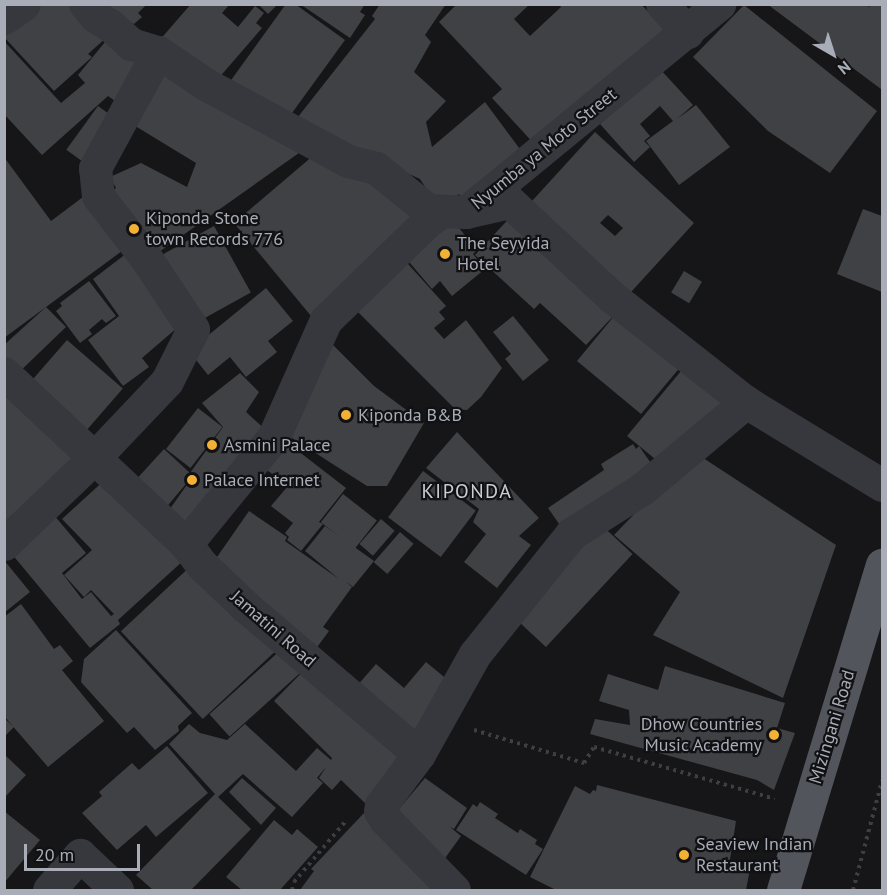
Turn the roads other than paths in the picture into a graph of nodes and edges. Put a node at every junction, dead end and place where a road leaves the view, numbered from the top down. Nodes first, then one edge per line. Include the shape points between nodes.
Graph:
1 (24, 4) edge
2 (85, 4) edge
3 (662, 4) edge
4 (719, 4) edge
5 (4, 18) edge
6 (687, 32) junction
7 (158, 52) junction
8 (466, 212) junction
9 (4, 373) edge
10 (746, 402) junction
11 (94, 458) junction
12 (882, 485) edge
13 (4, 544) edge
14 (186, 544) junction
15 (882, 565) edge
16 (425, 743) junction
17 (49, 891) edge
18 (117, 891) edge
19 (454, 891) edge
20 (783, 891) edge

1 - 5 street
2 - 7 street via 131,44
3 - 6 street
4 - 6 street, Nyumba ya Moto Street
6 - 8 street, Nyumba ya Moto Street
7 - 8 street via 207,85 298,135 348,161 376,168 428,210
7 - 11 street via 95,168 98,196 146,258 193,329 167,381
8 - 10 street via 510,202 612,297
8 - 14 street, Nyumba ya Moto Street via 443,211 429,220 326,320 273,436
9 - 11 street, Jamatini Road
10 - 12 street
10 - 16 street via 642,489 571,534 475,654
11 - 13 street
11 - 14 street, Jamatini Road
14 - 16 street, Jamatini Road via 246,607
15 - 20 main road, Mizingani Road
16 - 19 street via 380,811
17 - 18 street via 80,855

